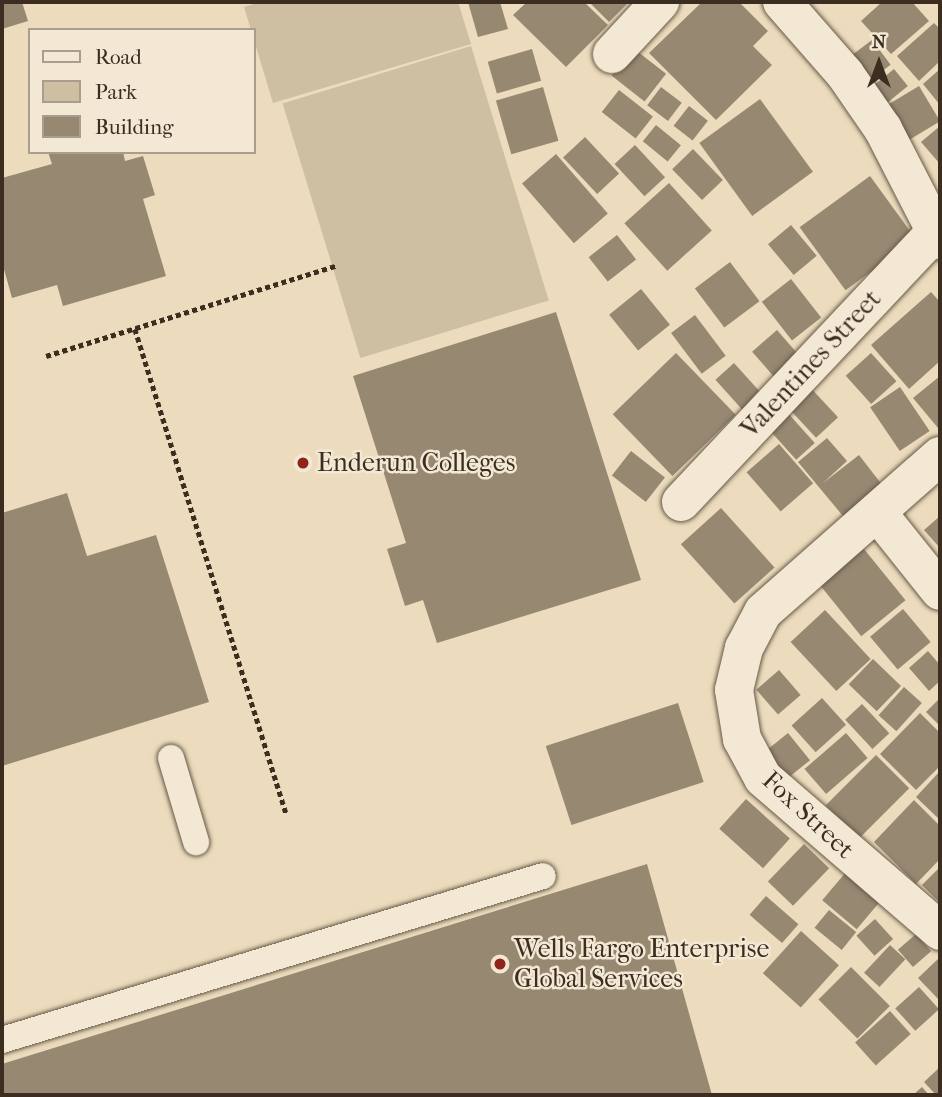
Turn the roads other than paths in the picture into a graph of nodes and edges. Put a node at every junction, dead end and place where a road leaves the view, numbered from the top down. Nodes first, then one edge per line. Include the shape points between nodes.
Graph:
1 (660, 2) edge
2 (782, 2) edge
3 (612, 54) dead end
4 (939, 233) edge
5 (940, 456) edge
6 (681, 502) dead end
7 (877, 512) junction
8 (940, 591) edge
9 (171, 758) dead end
10 (196, 842) dead end
11 (543, 876) dead end
12 (940, 931) edge
13 (2, 1040) edge

1 - 3 street
2 - 4 street via 845,74 883,129
4 - 6 street, Valentines Street
5 - 7 street, Fox Street
7 - 8 street
7 - 12 street, Fox Street via 764,612 744,648 734,690 742,739 763,778
9 - 10 lane
11 - 13 lane

